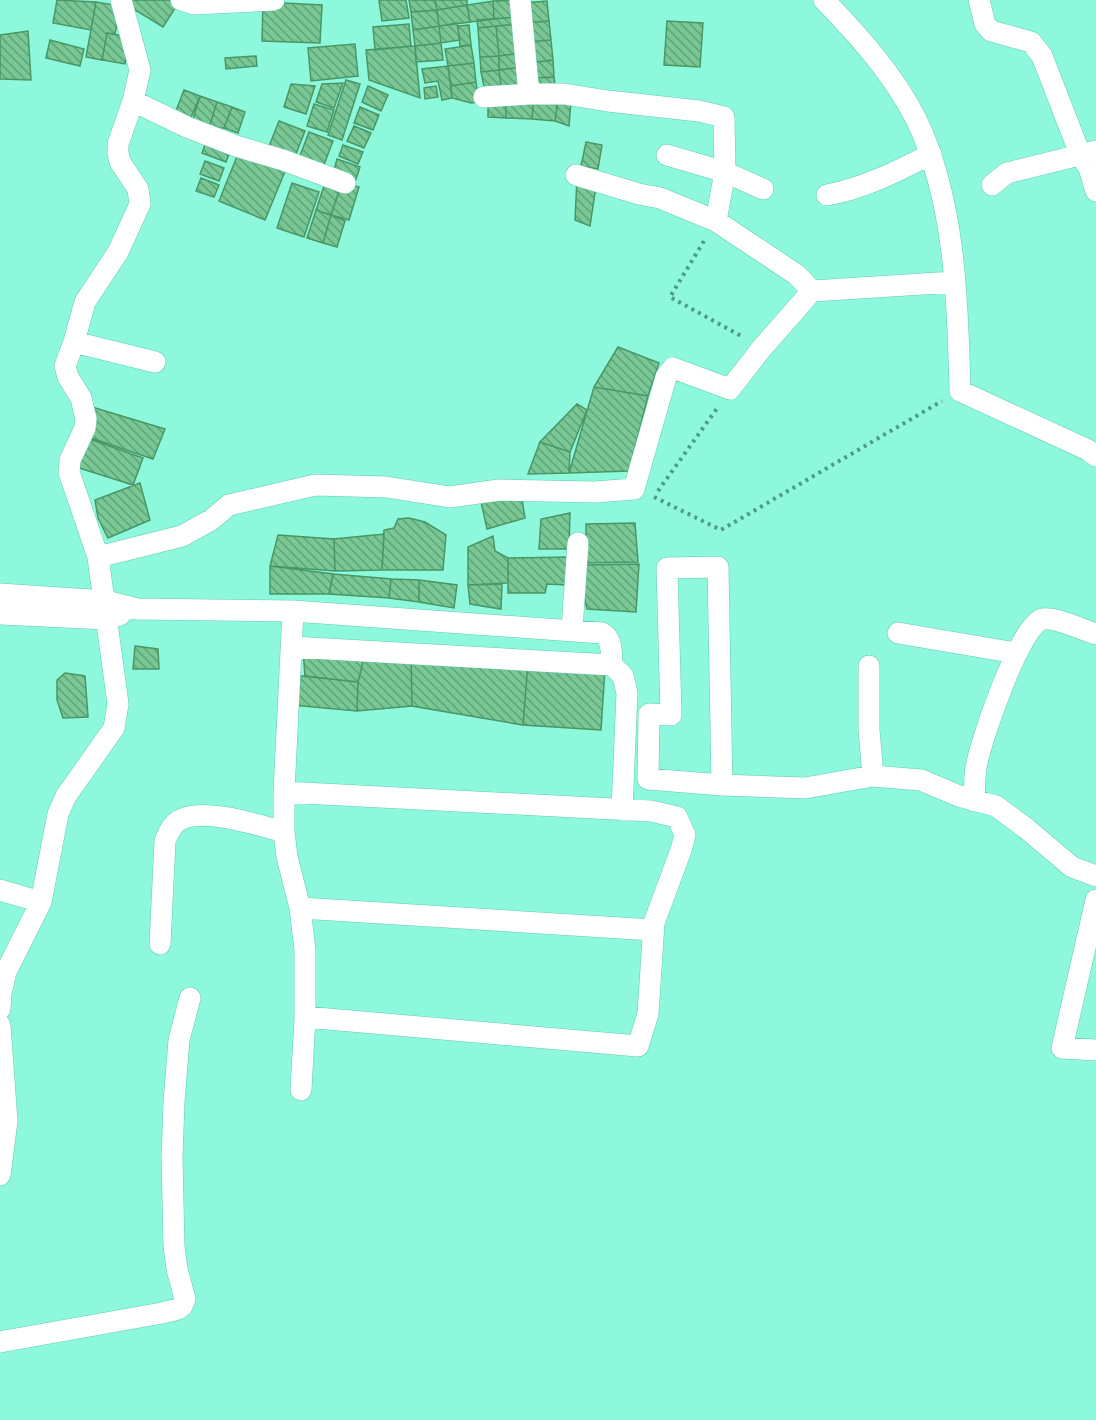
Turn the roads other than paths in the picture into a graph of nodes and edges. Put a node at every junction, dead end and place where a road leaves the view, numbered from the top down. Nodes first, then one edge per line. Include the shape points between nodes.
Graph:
1 (121, 0) edge
2 (181, 0) edge
3 (274, 0) edge
4 (519, 0) edge
5 (824, 0) edge
6 (979, 0) edge
7 (529, 94) junction
8 (484, 97) dead end
9 (133, 101) junction
10 (1088, 152) edge
11 (931, 154) junction
12 (667, 155) dead end
13 (725, 172) junction
14 (576, 175) dead end
15 (345, 183) dead end
16 (992, 184) dead end
17 (764, 189) dead end
18 (1096, 191) edge
19 (827, 195) dead end
20 (716, 221) junction
21 (954, 282) junction
22 (812, 291) junction
23 (74, 342) junction
24 (155, 362) dead end
25 (1096, 456) edge
26 (578, 543) dead end
27 (98, 557) junction
28 (0, 594) edge
29 (106, 610) junction
30 (293, 611) junction
31 (0, 614) edge
32 (572, 629) junction
33 (898, 633) dead end
34 (1096, 634) edge
35 (292, 647) junction
36 (1016, 653) junction
37 (612, 665) junction
38 (869, 666) dead end
39 (873, 776) junction
40 (722, 786) junction
41 (284, 792) junction
42 (974, 801) junction
43 (621, 810) junction
44 (284, 832) junction
45 (1096, 876) edge
46 (0, 890) edge
47 (1096, 900) edge
48 (41, 902) junction
49 (300, 908) junction
50 (653, 930) junction
51 (160, 944) dead end
52 (190, 998) dead end
53 (0, 1009) edge
54 (305, 1017) junction
55 (0, 1025) edge
56 (1096, 1050) edge
57 (301, 1090) dead end
58 (0, 1175) edge
59 (0, 1342) edge

1 - 9 street via 140,70
2 - 3 street via 194,4
4 - 7 street
5 - 11 street via 895,84
6 - 10 street via 985,24 991,31 1032,42
7 - 8 street
7 - 13 street via 564,94 724,117
9 - 15 street via 236,146
9 - 23 street via 118,153 138,189 140,204 118,252 85,302
10 - 16 street via 1007,173
10 - 18 street
11 - 19 street via 885,177
11 - 21 street via 950,239
12 - 13 street
13 - 17 street
13 - 20 street
14 - 20 street via 660,198
20 - 22 street via 797,275
21 - 22 street
21 - 25 street via 960,391
22 - 27 street via 730,389 673,368 666,377 634,489 499,490 450,497 386,487 315,485 229,505 182,536
23 - 24 street
23 - 27 street via 65,366 81,398 86,419 69,472
26 - 32 street
27 - 29 street
28 - 29 street
29 - 30 street
29 - 31 street
29 - 48 street via 117,717 114,728 66,796 58,814
30 - 32 street
30 - 35 street
32 - 37 street via 607,635
33 - 36 street
34 - 36 street via 1042,619 1033,624
35 - 37 street
35 - 41 street
36 - 42 street via 982,742
37 - 43 street via 623,676 627,693
38 - 39 street via 868,730
39 - 40 street via 805,788
39 - 42 street via 921,780
40 - 40 street via 648,779 650,714 671,715 667,568 718,567
41 - 43 street
41 - 44 street
42 - 45 street via 996,806 1072,867
43 - 50 street via 676,817 683,828 681,850 656,912
44 - 49 street
44 - 51 street via 228,817 190,817 178,821 165,841
46 - 48 street
47 - 56 street via 1062,1048
48 - 53 street via 6,972
49 - 50 street
49 - 54 street
50 - 54 street via 648,1014 638,1046
52 - 59 street via 179,1040 172,1158 172,1227 185,1299 182,1306
54 - 57 street
55 - 58 street via 7,1121

